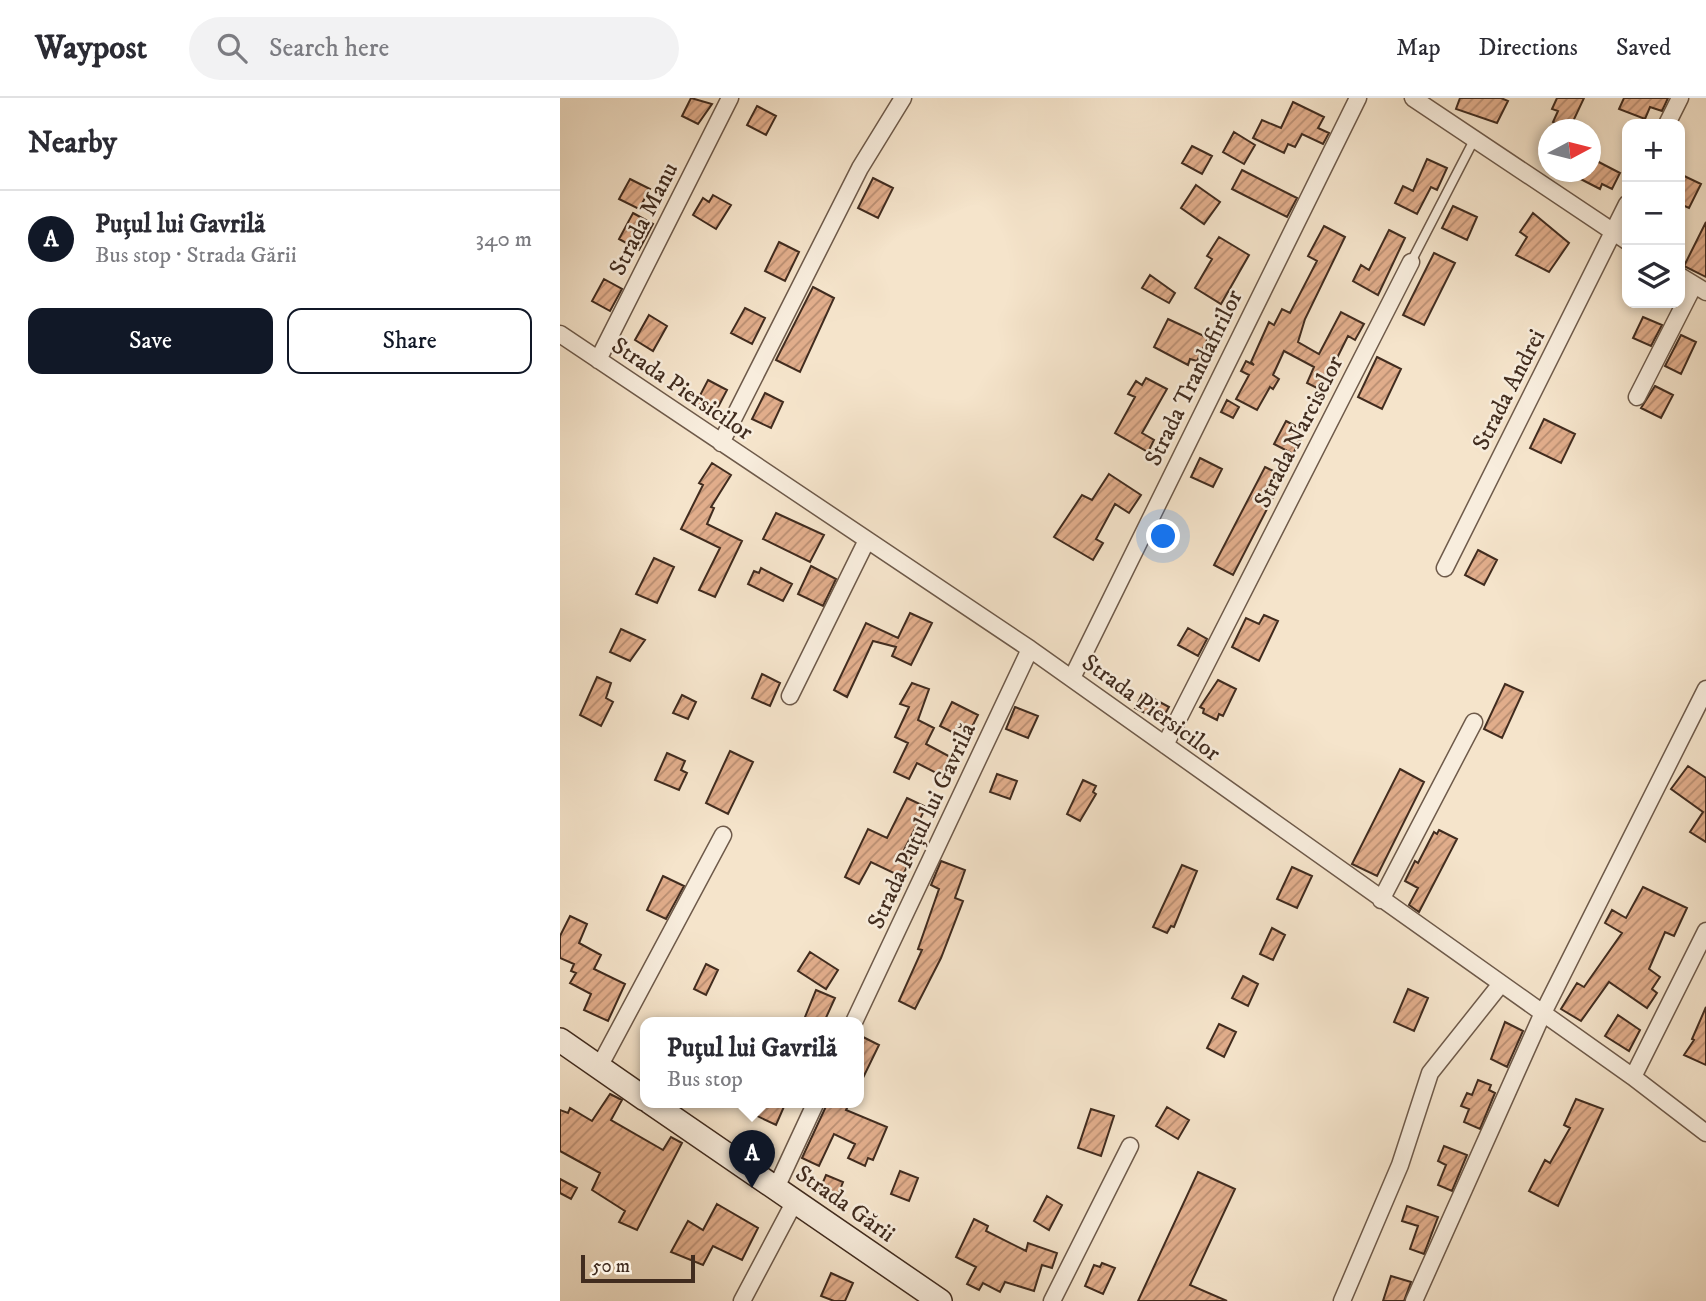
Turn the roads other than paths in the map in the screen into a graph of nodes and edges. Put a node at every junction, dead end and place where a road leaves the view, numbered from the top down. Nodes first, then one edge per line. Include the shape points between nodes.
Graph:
1 (730, 98) edge
2 (903, 98) edge
3 (1358, 98) edge
4 (1413, 98) edge
5 (1680, 98) edge
6 (1438, 106) edge
7 (1670, 119) edge
8 (1474, 140) junction
9 (1620, 236) edge
10 (1411, 262) joint
11 (1693, 284) edge
12 (560, 334) edge
13 (598, 360) junction
14 (1636, 397) dead end
15 (721, 443) junction
16 (867, 540) junction
17 (1445, 568) dead end
18 (1030, 649) junction
19 (1072, 678) junction
20 (1706, 689) edge
21 (790, 696) dead end
22 (1474, 722) dead end
23 (1165, 745) junction
24 (723, 835) dead end
25 (1381, 900) junction
26 (1706, 931) edge
27 (1500, 985) junction
28 (1542, 1015) junction
29 (856, 1017) edge
30 (560, 1040) edge
31 (599, 1067) junction
32 (1633, 1077) junction
33 (640, 1096) edge
34 (659, 1108) edge
35 (813, 1108) edge
36 (1706, 1133) edge
37 (1130, 1146) dead end
38 (776, 1188) junction
39 (795, 1201) junction
40 (742, 1301) edge
41 (940, 1301) edge
42 (1052, 1301) edge
43 (1342, 1301) edge
44 (1414, 1301) edge

1 - 13 street, Strada Manu
2 - 15 street via 860,168
3 - 19 street, Strada Trandafirilor
4 - 6 street
5 - 7 street
6 - 8 street
8 - 9 street
8 - 10 lane, Strada Narciselor
9 - 17 street, Strada Andrei
10 - 23 street, Strada Narciselor
11 - 14 street
12 - 13 street, Strada Piersicilor
13 - 15 street, Strada Piersicilor
15 - 16 street, Strada Piersicilor
16 - 18 street, Strada Piersicilor
16 - 21 street
18 - 19 street, Strada Piersicilor
18 - 29 street, Strada Puțul lui Gavrilă
19 - 23 street, Strada Piersicilor
20 - 28 street
22 - 25 street
23 - 25 street, Strada Piersicilor
24 - 31 street
25 - 27 street, Strada Piersicilor
26 - 32 street
27 - 28 street, Strada Piersicilor
27 - 43 street via 1430,1073 1400,1165
28 - 32 street, Strada Piersicilor
28 - 44 street
30 - 31 main road
31 - 33 main road
32 - 36 street, Strada Piersicilor
34 - 38 main road, Strada Gării
35 - 38 street
37 - 42 street
38 - 39 main road, Strada Gării
39 - 40 street
39 - 41 main road, Strada Gării

